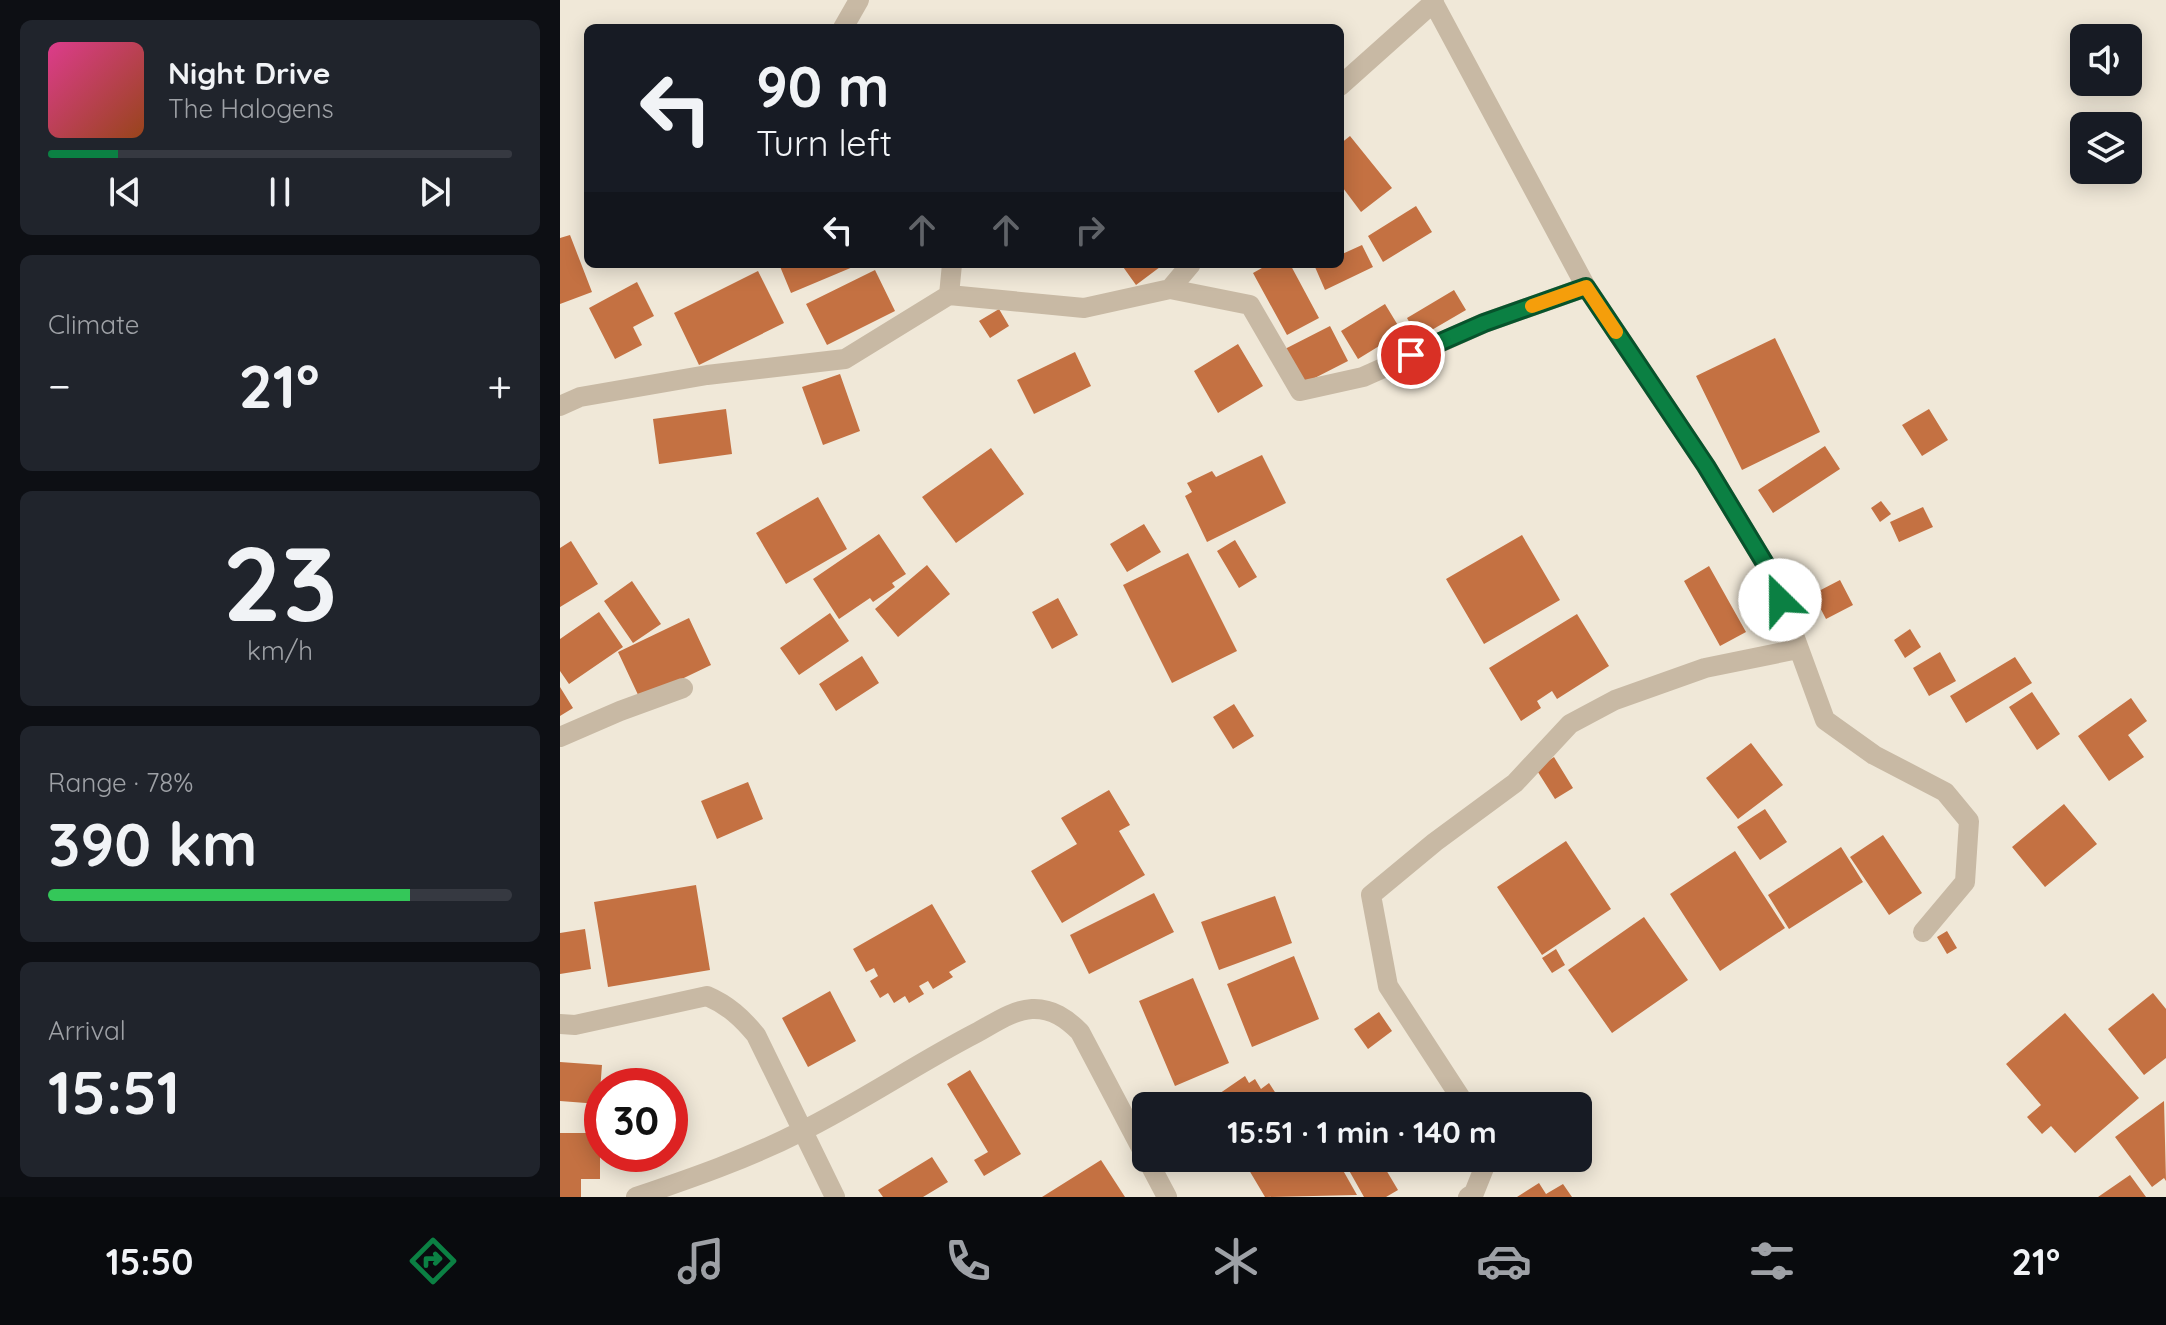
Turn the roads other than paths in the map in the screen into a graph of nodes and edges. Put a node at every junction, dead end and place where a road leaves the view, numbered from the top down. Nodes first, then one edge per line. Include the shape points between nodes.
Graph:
1 (859, 0) edge
2 (1433, 1) edge
3 (845, 24) edge
4 (1344, 82) edge
5 (952, 268) edge
6 (1188, 268) edge
7 (1586, 287) junction
8 (1170, 289) junction
9 (949, 295) junction
10 (560, 406) edge
11 (1798, 649) junction
12 (683, 688) dead end
13 (560, 737) edge
14 (1923, 932) dead end
15 (560, 1024) edge
16 (1457, 1092) edge
17 (802, 1131) junction
18 (1482, 1172) edge
19 (636, 1197) edge
20 (835, 1197) edge
21 (1167, 1197) edge
22 (1468, 1197) edge

1 - 3 street
2 - 4 street
2 - 7 street
5 - 9 street
6 - 8 street
7 - 8 street via 1484,323 1363,377 1300,391 1250,305
7 - 11 street via 1772,575
8 - 9 street via 1084,308
9 - 10 street via 845,359 707,375 580,397
11 - 14 street via 1825,720 1874,755 1945,792 1969,821 1965,882
11 - 16 street via 1705,668 1615,700 1570,724 1515,783 1371,895 1388,986
12 - 13 street
15 - 17 street via 707,996 724,1003 756,1035
17 - 19 street via 723,1168
17 - 20 street
17 - 21 street via 1014,1013 1049,1011 1080,1032
18 - 22 street

